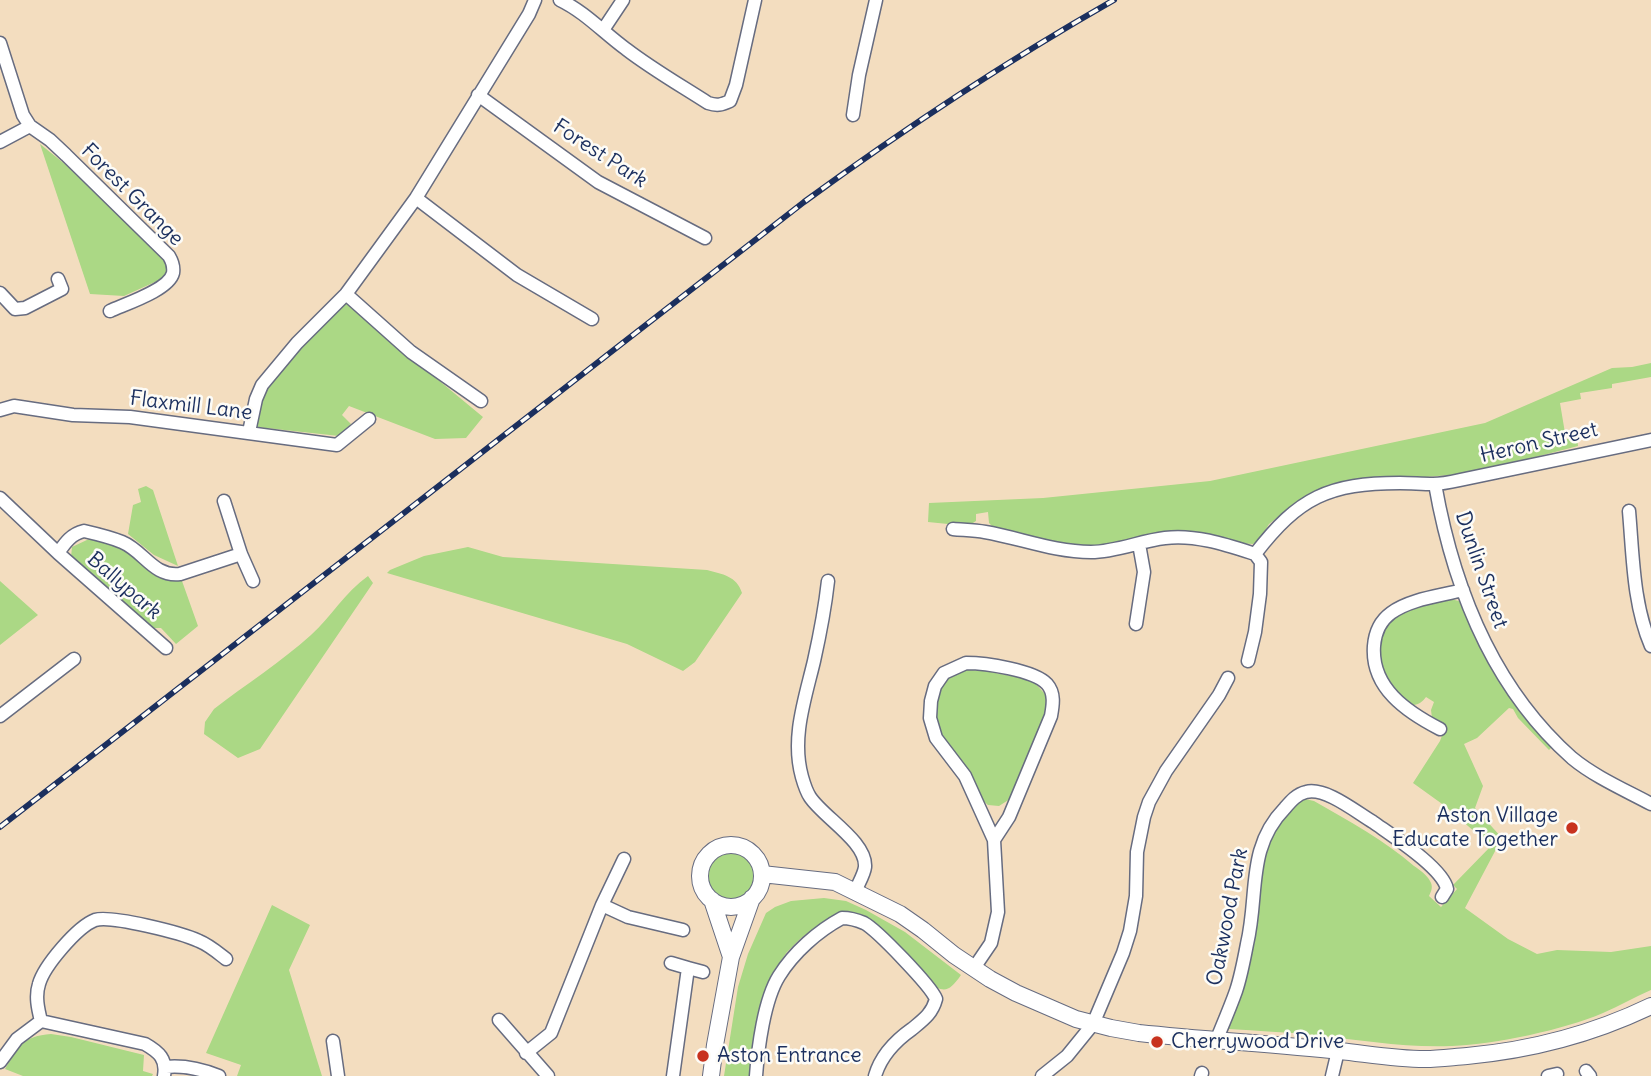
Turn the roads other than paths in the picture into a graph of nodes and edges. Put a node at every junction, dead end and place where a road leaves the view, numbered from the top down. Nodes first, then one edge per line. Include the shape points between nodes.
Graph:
1 (535, 0) edge
2 (560, 0) edge
3 (622, 0) edge
4 (755, 0) edge
5 (876, 0) edge
6 (603, 30) junction
7 (0, 43) edge
8 (478, 95) junction
9 (853, 115) dead end
10 (30, 126) junction
11 (0, 142) edge
12 (416, 198) junction
13 (705, 238) dead end
14 (58, 279) dead end
15 (0, 293) edge
16 (346, 294) junction
17 (110, 311) dead end
18 (592, 319) dead end
19 (481, 401) dead end
20 (0, 410) edge
21 (369, 419) dead end
22 (249, 432) junction
23 (1651, 440) edge
24 (1435, 484) junction
25 (0, 498) edge
26 (223, 501) dead end
27 (1629, 511) dead end
28 (953, 529) dead end
29 (1139, 544) junction
30 (58, 553) junction
31 (241, 554) junction
32 (1255, 554) junction
33 (253, 581) dead end
34 (828, 581) dead end
35 (1651, 584) edge
36 (1636, 585) junction
37 (1463, 590) junction
38 (1136, 624) dead end
39 (1651, 646) edge
40 (166, 648) dead end
41 (74, 659) dead end
42 (1248, 661) dead end
43 (1228, 678) dead end
44 (0, 716) edge
45 (1440, 729) dead end
46 (1651, 804) edge
47 (994, 840) junction
48 (624, 859) dead end
49 (762, 874) junction
50 (855, 892) junction
51 (1442, 897) dead end
52 (752, 898) junction
53 (712, 900) junction
54 (602, 905) junction
55 (683, 930) dead end
56 (731, 957) junction
57 (226, 959) dead end
58 (671, 963) dead end
59 (688, 968) junction
60 (974, 968) junction
61 (703, 972) dead end
62 (1651, 1006) edge
63 (499, 1020) dead end
64 (41, 1021) junction
65 (1093, 1024) junction
66 (333, 1041) dead end
67 (1216, 1041) junction
68 (1339, 1051) junction
69 (526, 1053) junction
70 (0, 1062) edge
71 (165, 1071) edge
72 (219, 1076) edge
73 (338, 1076) edge
74 (548, 1076) edge
75 (673, 1076) edge
76 (711, 1076) edge
77 (756, 1076) edge
78 (875, 1076) edge
79 (1042, 1076) edge
80 (1332, 1076) edge

1 - 8 street
2 - 6 street
3 - 6 street
4 - 6 street via 736,85 730,101 722,105 708,103 647,65
5 - 9 street
7 - 10 street, Forest Grange
8 - 12 street
8 - 13 street, Forest Park via 598,182
10 - 11 street
10 - 17 street, Forest Grange via 111,198 173,265 168,282
12 - 16 street
12 - 18 street via 517,275
14 - 15 street via 62,289 25,308 15,309
16 - 19 street via 411,352
16 - 22 street via 262,385
20 - 22 street, Flaxmill Lane via 14,406
21 - 22 street, Flaxmill Lane via 337,445
23 - 24 street, Heron Street
24 - 32 street, Heron Street via 1374,484 1335,490 1297,509
24 - 37 street, Dunlin Street via 1448,547
25 - 30 street, Ballypark
26 - 31 street
27 - 36 street
28 - 29 street via 984,531 1065,551 1093,552
29 - 32 street via 1189,537
29 - 38 street via 1143,572
30 - 31 street, Ballypark via 70,538 84,531 125,543 155,569 171,575
30 - 40 street, Ballypark
31 - 33 street
32 - 42 street via 1261,562 1260,594
34 - 50 street via 797,753 808,794 859,846 865,869
35 - 36 street
36 - 39 street
37 - 45 street via 1397,609 1387,615 1374,638 1373,653 1383,685 1416,717
37 - 46 street, Dunlin Street via 1496,664 1547,733 1574,760
41 - 44 street
43 - 65 street via 1149,802 1138,852 1134,916
47 - 47 street via 965,776 936,738 930,718 935,686 944,673 966,663 1036,676 1052,692 1054,701 1009,817
47 - 60 street via 998,912 991,943
48 - 54 street
49 - 50 street via 835,882
49 - 52 street
49 - 53 street via 754,854 745,848 719,847 708,853 699,874 702,890
50 - 60 street via 900,914
51 - 67 street, Oakwood Park via 1446,882 1438,873 1349,806 1320,792 1296,796 1271,825 1257,858 1248,940 1236,990
52 - 53 street via 728,907
52 - 56 street
53 - 56 street
54 - 55 street
54 - 69 street via 551,1033
56 - 76 street
57 - 64 street via 188,936 128,922 94,920 45,970 38,985
58 - 59 street
59 - 61 street
59 - 75 street
60 - 65 street via 1016,993
62 - 68 street via 1580,1035 1492,1054 1426,1059
63 - 69 street
64 - 70 street via 17,1039
64 - 71 street via 145,1044 162,1057
65 - 67 street
65 - 79 street via 1067,1056
66 - 73 street
67 - 68 street
68 - 80 street
69 - 74 street
71 - 72 street via 179,1066
77 - 78 street via 762,1027 778,977 814,937 842,918 863,922 878,933 936,999 929,1015 889,1048

